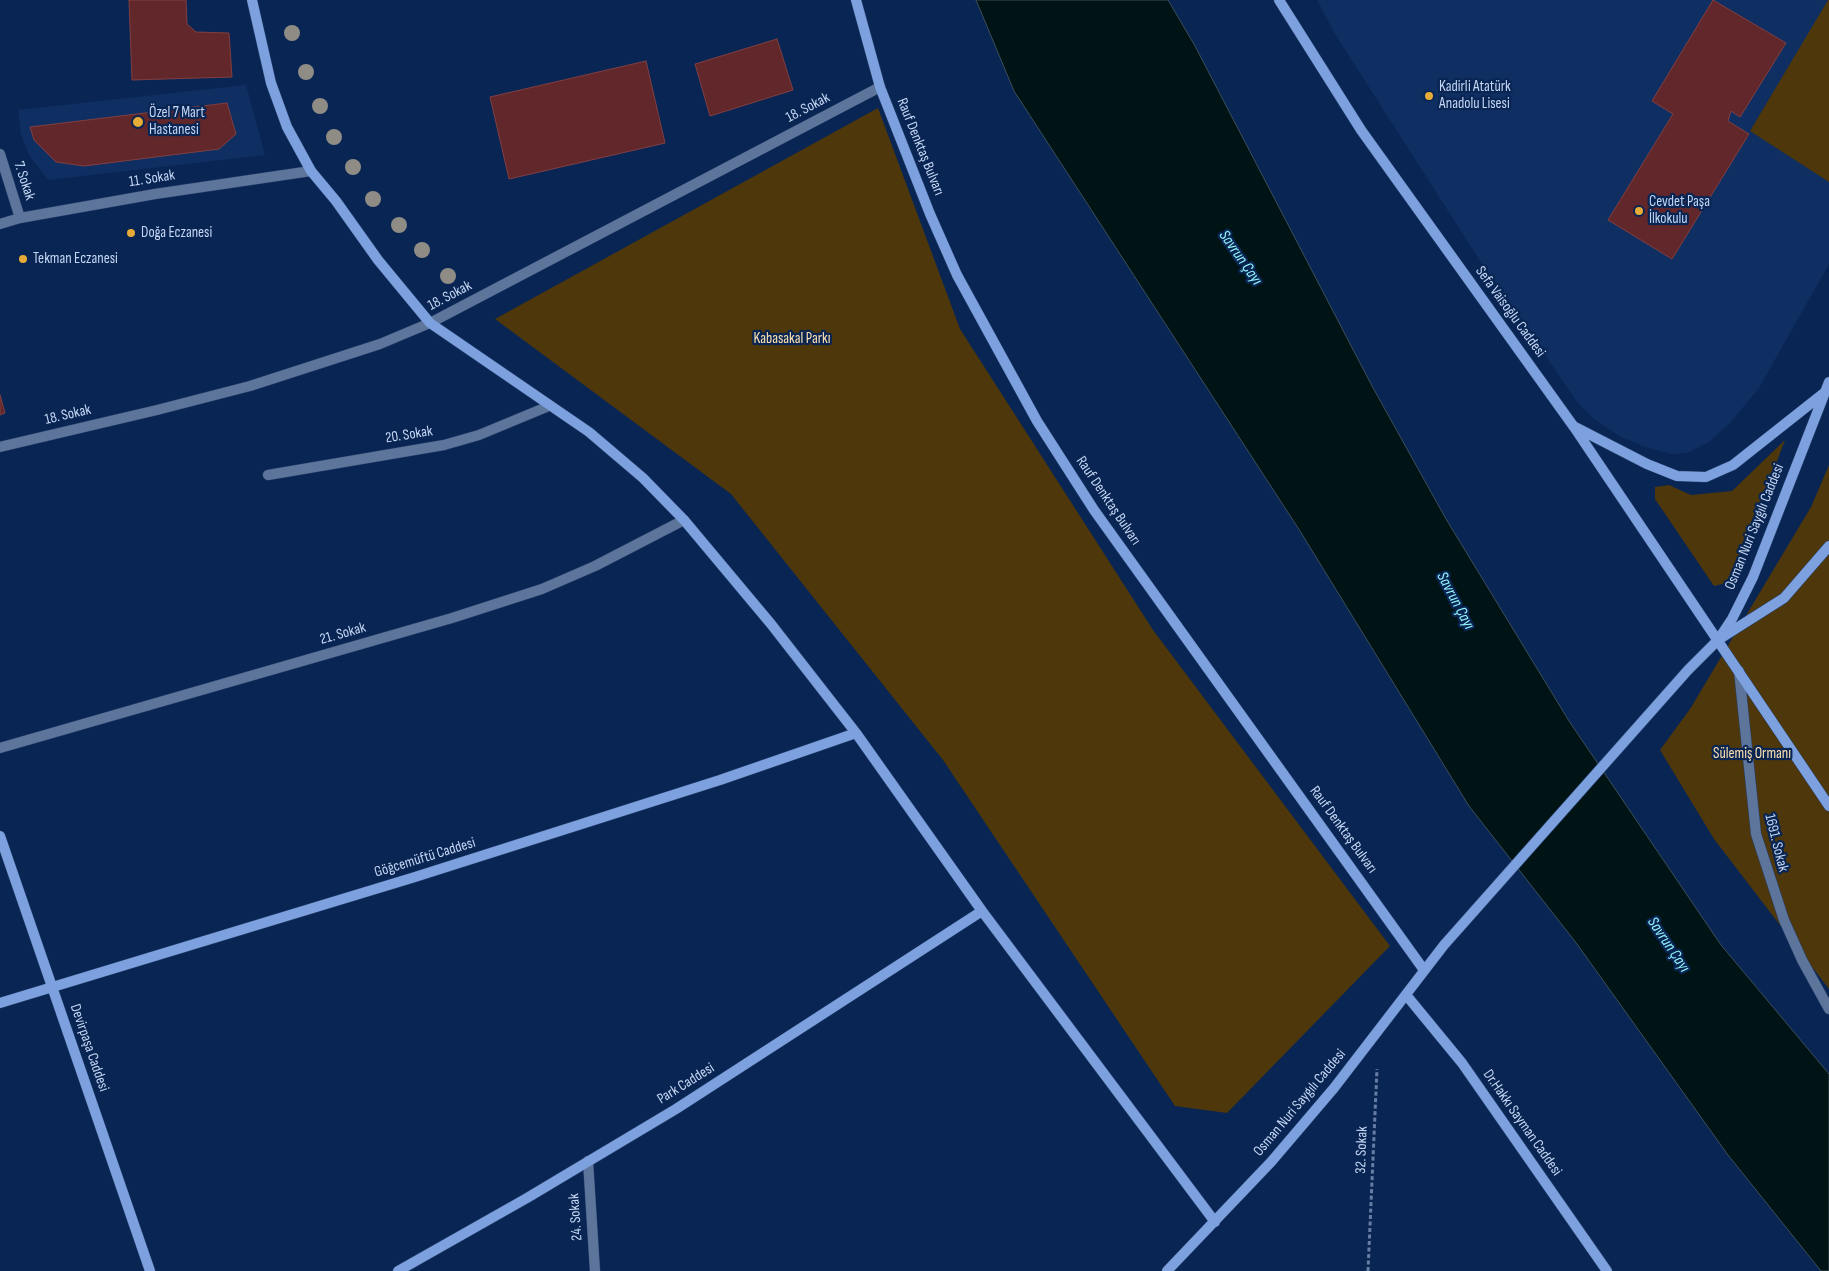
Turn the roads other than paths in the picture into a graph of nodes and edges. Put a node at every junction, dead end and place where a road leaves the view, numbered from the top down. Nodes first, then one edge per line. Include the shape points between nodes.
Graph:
1 (252, 0) edge
2 (856, 0) edge
3 (1279, 0) edge
4 (880, 87) junction
5 (0, 154) edge
6 (311, 172) junction
7 (20, 218) junction
8 (0, 224) edge
9 (430, 323) junction
10 (1827, 387) edge
11 (549, 406) junction
12 (1574, 427) junction
13 (0, 446) edge
14 (268, 475) dead end
15 (684, 520) junction
16 (1829, 546) edge
17 (1718, 640) junction
18 (1739, 671) junction
19 (856, 733) junction
20 (0, 748) edge
21 (1829, 806) edge
22 (0, 836) edge
23 (982, 911) junction
24 (1424, 970) junction
25 (52, 987) junction
26 (1407, 996) junction
27 (0, 1003) edge
28 (1829, 1009) edge
29 (588, 1161) junction
30 (1215, 1222) junction
31 (150, 1271) edge
32 (398, 1271) edge
33 (595, 1271) edge
34 (1167, 1271) edge
35 (1607, 1271) edge

1 - 6 street via 270,83 287,127
2 - 4 street, Rauf Denktaş Bulvarı
3 - 12 street, Sefa Vaisoğlu Caddesi via 1376,151
4 - 9 street, 18. Sokak
4 - 24 street, Rauf Denktaş Bulvarı via 957,275 1037,421 1094,510
5 - 7 street, 7. Sokak
6 - 7 street, 11. Sokak via 155,194
6 - 9 street
7 - 8 street, 11. Sokak
9 - 11 street
9 - 13 street, 18. Sokak via 380,344 250,386
10 - 12 street via 1733,465 1706,477 1677,476
10 - 17 street, Osman Nuri Saygılı Caddesi via 1753,577 1732,620
11 - 14 street, 20. Sokak via 479,435 444,445
11 - 15 street via 616,454
12 - 17 street, Sefa Vaisoğlu Caddesi
15 - 19 street
15 - 20 street, 21. Sokak via 542,589
16 - 17 street via 1784,598
17 - 18 street, Sefa Vaisoğlu Caddesi
17 - 24 street, Osman Nuri Saygılı Caddesi
18 - 21 street, Sefa Vaisoğlu Caddesi
18 - 28 street, 1691. Sokak via 1756,834 1784,920
19 - 23 street
19 - 25 street, Göğcemüftü Caddesi via 472,859
22 - 25 street, Devirpaşa Caddesi
23 - 29 street, Park Caddesi via 676,1109
23 - 30 street
24 - 26 street, Osman Nuri Saygılı Caddesi
25 - 27 street, Göğcemüftü Caddesi
25 - 31 street, Devirpaşa Caddesi
26 - 30 street, Osman Nuri Saygılı Caddesi via 1271,1162
26 - 35 street, Dr.Hakkı Sayman Caddesi via 1473,1079
29 - 32 street, Park Caddesi
29 - 33 street, 24. Sokak
30 - 34 street, Osman Nuri Saygılı Caddesi

